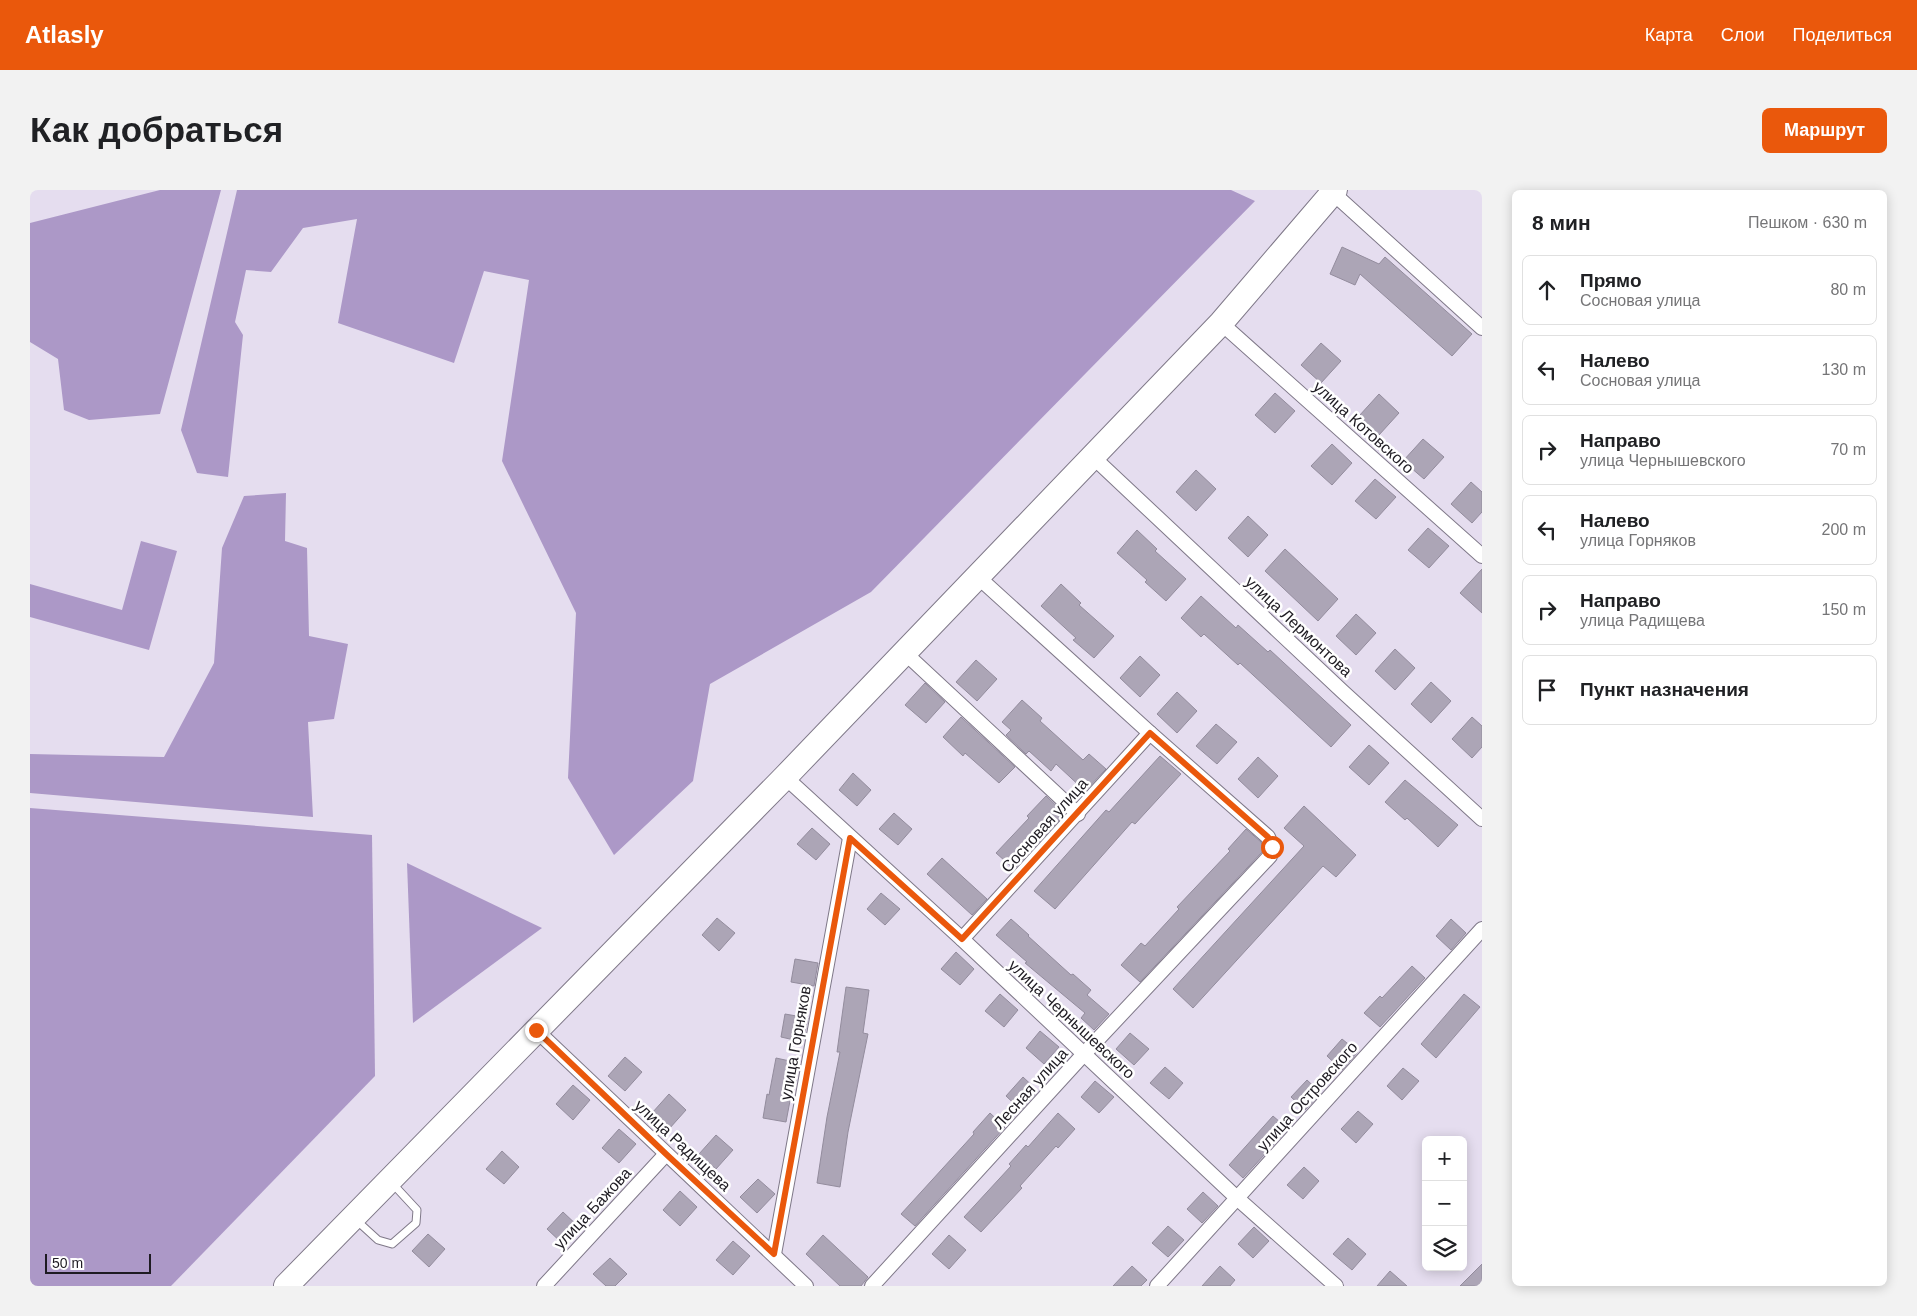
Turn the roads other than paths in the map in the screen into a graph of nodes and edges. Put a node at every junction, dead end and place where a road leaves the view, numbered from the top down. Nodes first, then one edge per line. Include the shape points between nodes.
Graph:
1 (1334, 192) edge
2 (1221, 324) junction
3 (1482, 328) edge
4 (1093, 457) junction
5 (1482, 556) edge
6 (978, 576) junction
7 (904, 652) junction
8 (1150, 733) junction
9 (785, 777) junction
10 (1078, 814) junction
11 (1482, 819) edge
12 (850, 838) junction
13 (1482, 929) edge
14 (962, 939) junction
15 (536, 1030) junction
16 (1083, 1055) junction
17 (666, 1154) junction
18 (390, 1180) junction
19 (1238, 1199) junction
20 (353, 1217) junction
21 (774, 1254) junction
22 (286, 1286) edge
23 (544, 1286) edge
24 (806, 1286) edge
25 (872, 1286) edge
26 (1157, 1286) edge
27 (1336, 1286) edge

1 - 2 highway
1 - 3 street
2 - 4 highway
2 - 5 street, улица Котовского
4 - 6 highway
4 - 11 street, улица Лермонтова
6 - 7 highway
6 - 8 street
7 - 9 highway
7 - 10 street
8 - 10 street, Сосновая улица
8 - 16 street, Лесная улица via 1268,837 1272,847 1270,856
9 - 12 street, улица Чернышевского
9 - 15 highway
10 - 14 street, Сосновая улица
12 - 14 street, улица Чернышевского
12 - 21 street, улица Горняков
13 - 19 street, улица Островского
14 - 16 street, улица Чернышевского
15 - 17 street, улица Радищева
15 - 18 highway
16 - 19 street, улица Чернышевского
16 - 25 street, Лесная улица
17 - 21 street, улица Радищева
17 - 23 street, улица Бажова
18 - 20 highway
18 - 20 lane via 417,1210 416,1223 392,1244 378,1240
19 - 26 street, улица Островского
19 - 27 street, улица Чернышевского
20 - 22 highway
21 - 24 street, улица Радищева

